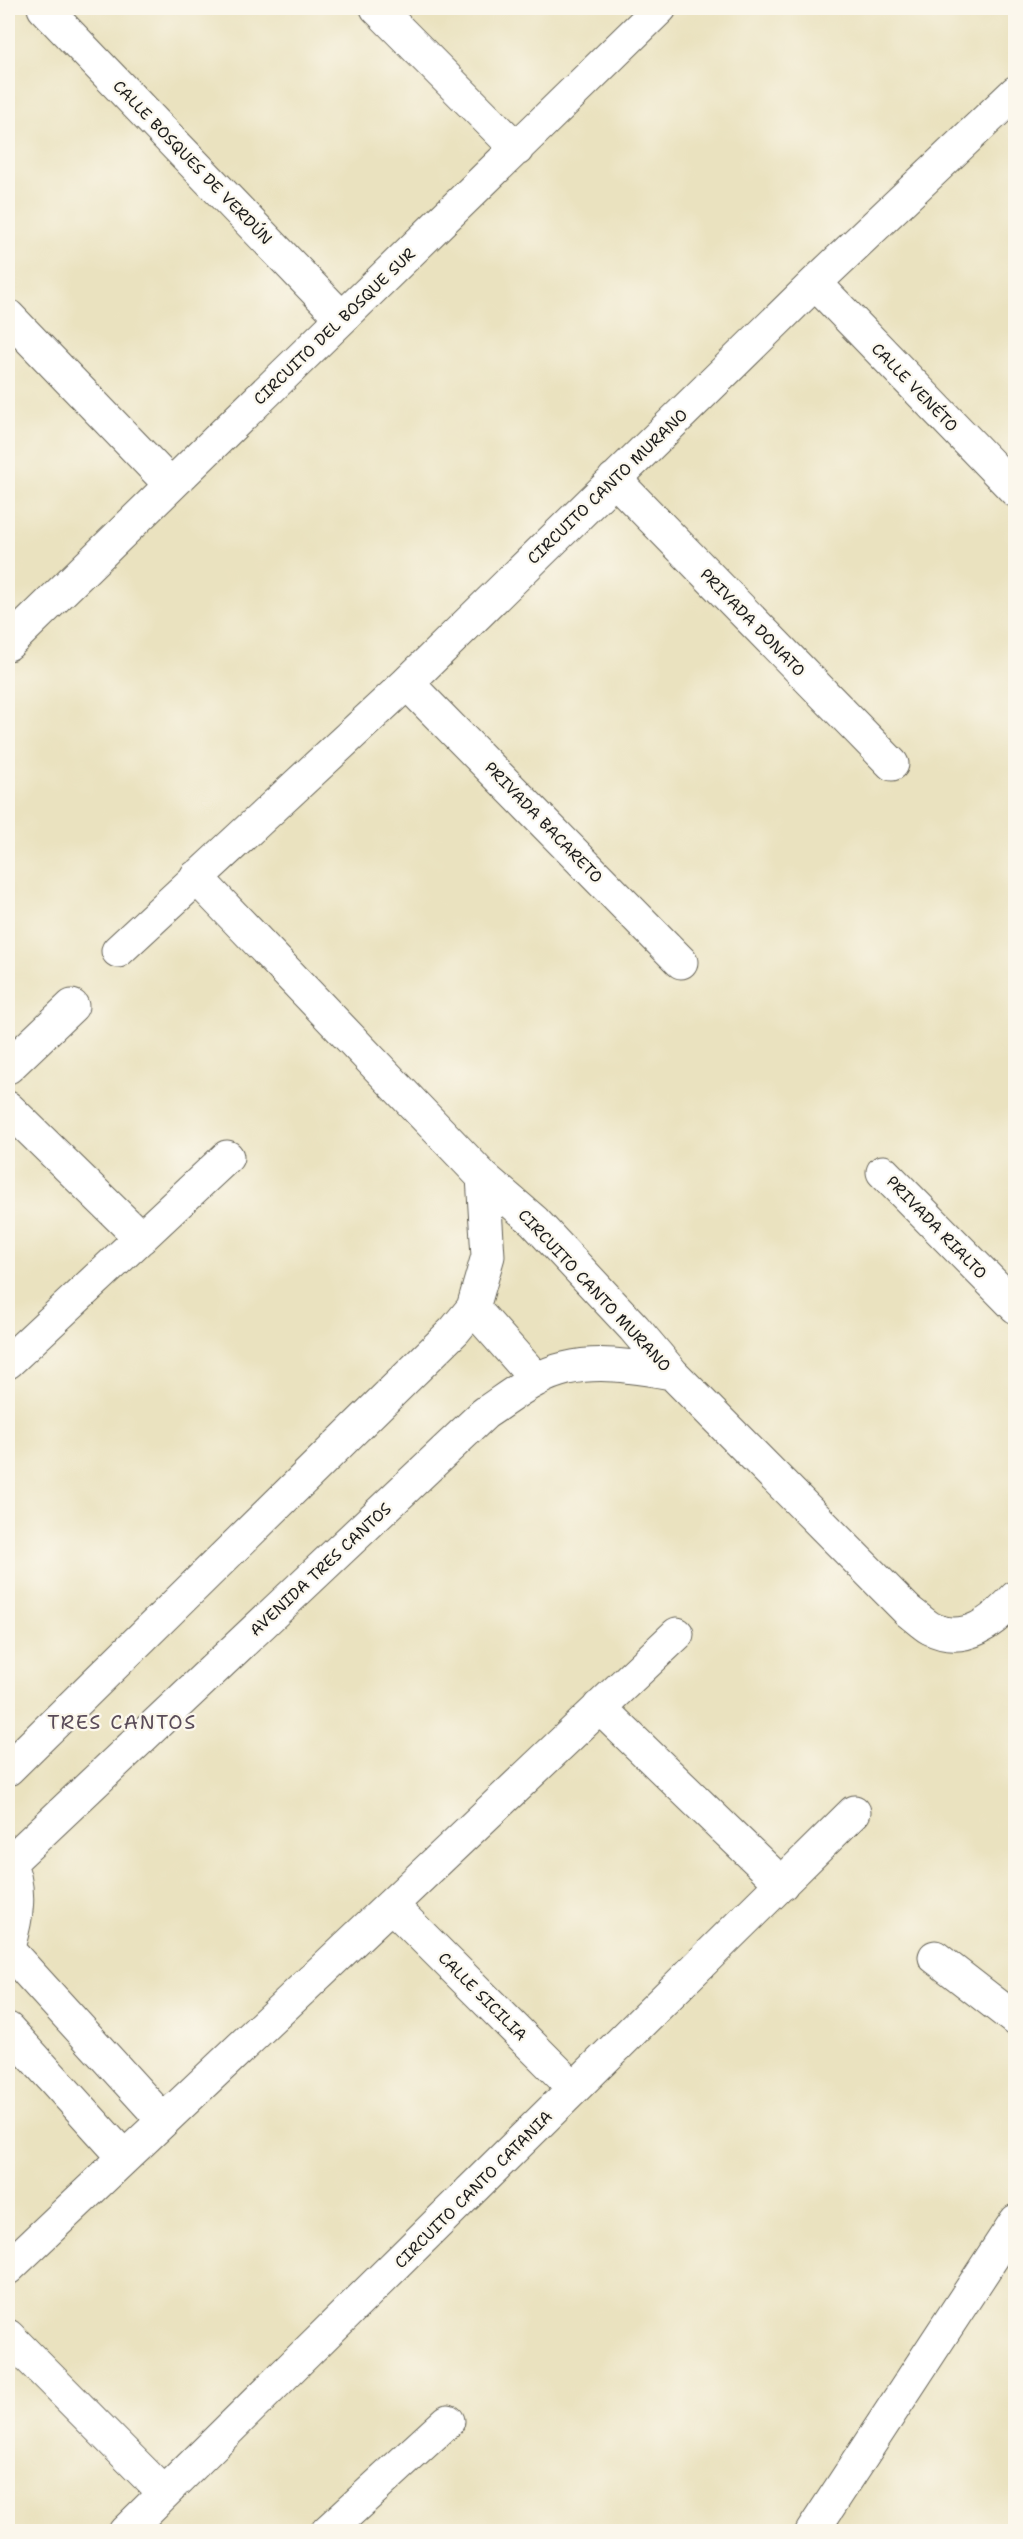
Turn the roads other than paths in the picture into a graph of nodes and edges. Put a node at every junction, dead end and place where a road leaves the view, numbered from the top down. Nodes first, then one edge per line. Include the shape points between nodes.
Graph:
1 (44, 8) edge
2 (377, 8) edge
3 (660, 8) edge
4 (1016, 92) edge
5 (517, 149) junction
6 (815, 283) junction
7 (8, 316) edge
8 (341, 317) junction
9 (614, 479) junction
10 (171, 485) junction
11 (1016, 491) edge
12 (8, 644) edge
13 (407, 683) junction
14 (892, 764) dead end
15 (196, 877) junction
16 (118, 951) dead end
17 (681, 962) dead end
18 (72, 1006) dead end
19 (8, 1067) edge
20 (8, 1108) edge
21 (227, 1157) dead end
22 (883, 1172) dead end
23 (483, 1177) junction
24 (141, 1238) junction
25 (1016, 1307) edge
26 (473, 1308) junction
27 (8, 1362) edge
28 (672, 1373) junction
29 (537, 1379) junction
30 (1016, 1597) edge
31 (677, 1634) dead end
32 (599, 1707) junction
33 (8, 1769) edge
34 (854, 1812) dead end
35 (8, 1861) edge
36 (782, 1884) junction
37 (391, 1905) junction
38 (8, 1948) edge
39 (935, 1957) dead end
40 (1016, 2020) edge
41 (8, 2029) edge
42 (574, 2088) junction
43 (163, 2120) junction
44 (124, 2157) junction
45 (1016, 2221) edge
46 (8, 2268) edge
47 (8, 2336) edge
48 (448, 2421) dead end
49 (164, 2493) junction
50 (125, 2532) edge
51 (327, 2532) edge
52 (812, 2532) edge

1 - 8 street, CALLE BOSQUES DE VERDÚN
2 - 5 street
3 - 5 street, CIRCUITO DEL BOSQUE SUR
4 - 6 street, CIRCUITO CANTO MURANO
5 - 8 street, CIRCUITO DEL BOSQUE SUR
6 - 9 street, CIRCUITO CANTO MURANO
6 - 11 street, CALLE VENÉTO
7 - 10 street
8 - 10 street, CIRCUITO DEL BOSQUE SUR
9 - 13 street, CIRCUITO CANTO MURANO
9 - 14 street, PRIVADA DONATO
10 - 12 street, CIRCUITO DEL BOSQUE SUR
13 - 15 street, CIRCUITO CANTO MURANO
13 - 17 street, PRIVADA BACARETO
15 - 16 street, CIRCUITO CANTO MURANO
15 - 23 street, CIRCUITO CANTO MURANO
18 - 19 street
20 - 24 street
21 - 24 street
22 - 25 street, PRIVADA RIALTO
23 - 26 street via 488,1256
23 - 28 street, CIRCUITO CANTO MURANO via 534,1221
24 - 27 street
26 - 29 street
26 - 33 street
28 - 29 street, AVENIDA TRES CANTOS via 622,1364 572,1366
28 - 30 street, CIRCUITO CANTO MURANO via 908,1611 932,1629 957,1634 977,1631
29 - 35 street, AVENIDA TRES CANTOS via 485,1413
31 - 32 street
32 - 36 street
32 - 37 street
34 - 36 street, CIRCUITO CANTO CATANIA
35 - 38 street via 17,1890 17,1918
36 - 42 street, CIRCUITO CANTO CATANIA
37 - 42 street, CALLE SICILIA
37 - 43 street
38 - 43 street
39 - 40 street
41 - 44 street
42 - 49 street, CIRCUITO CANTO CATANIA
43 - 44 street
44 - 46 street
45 - 52 street
47 - 49 street
48 - 51 street
49 - 50 street, CIRCUITO CANTO CATANIA

